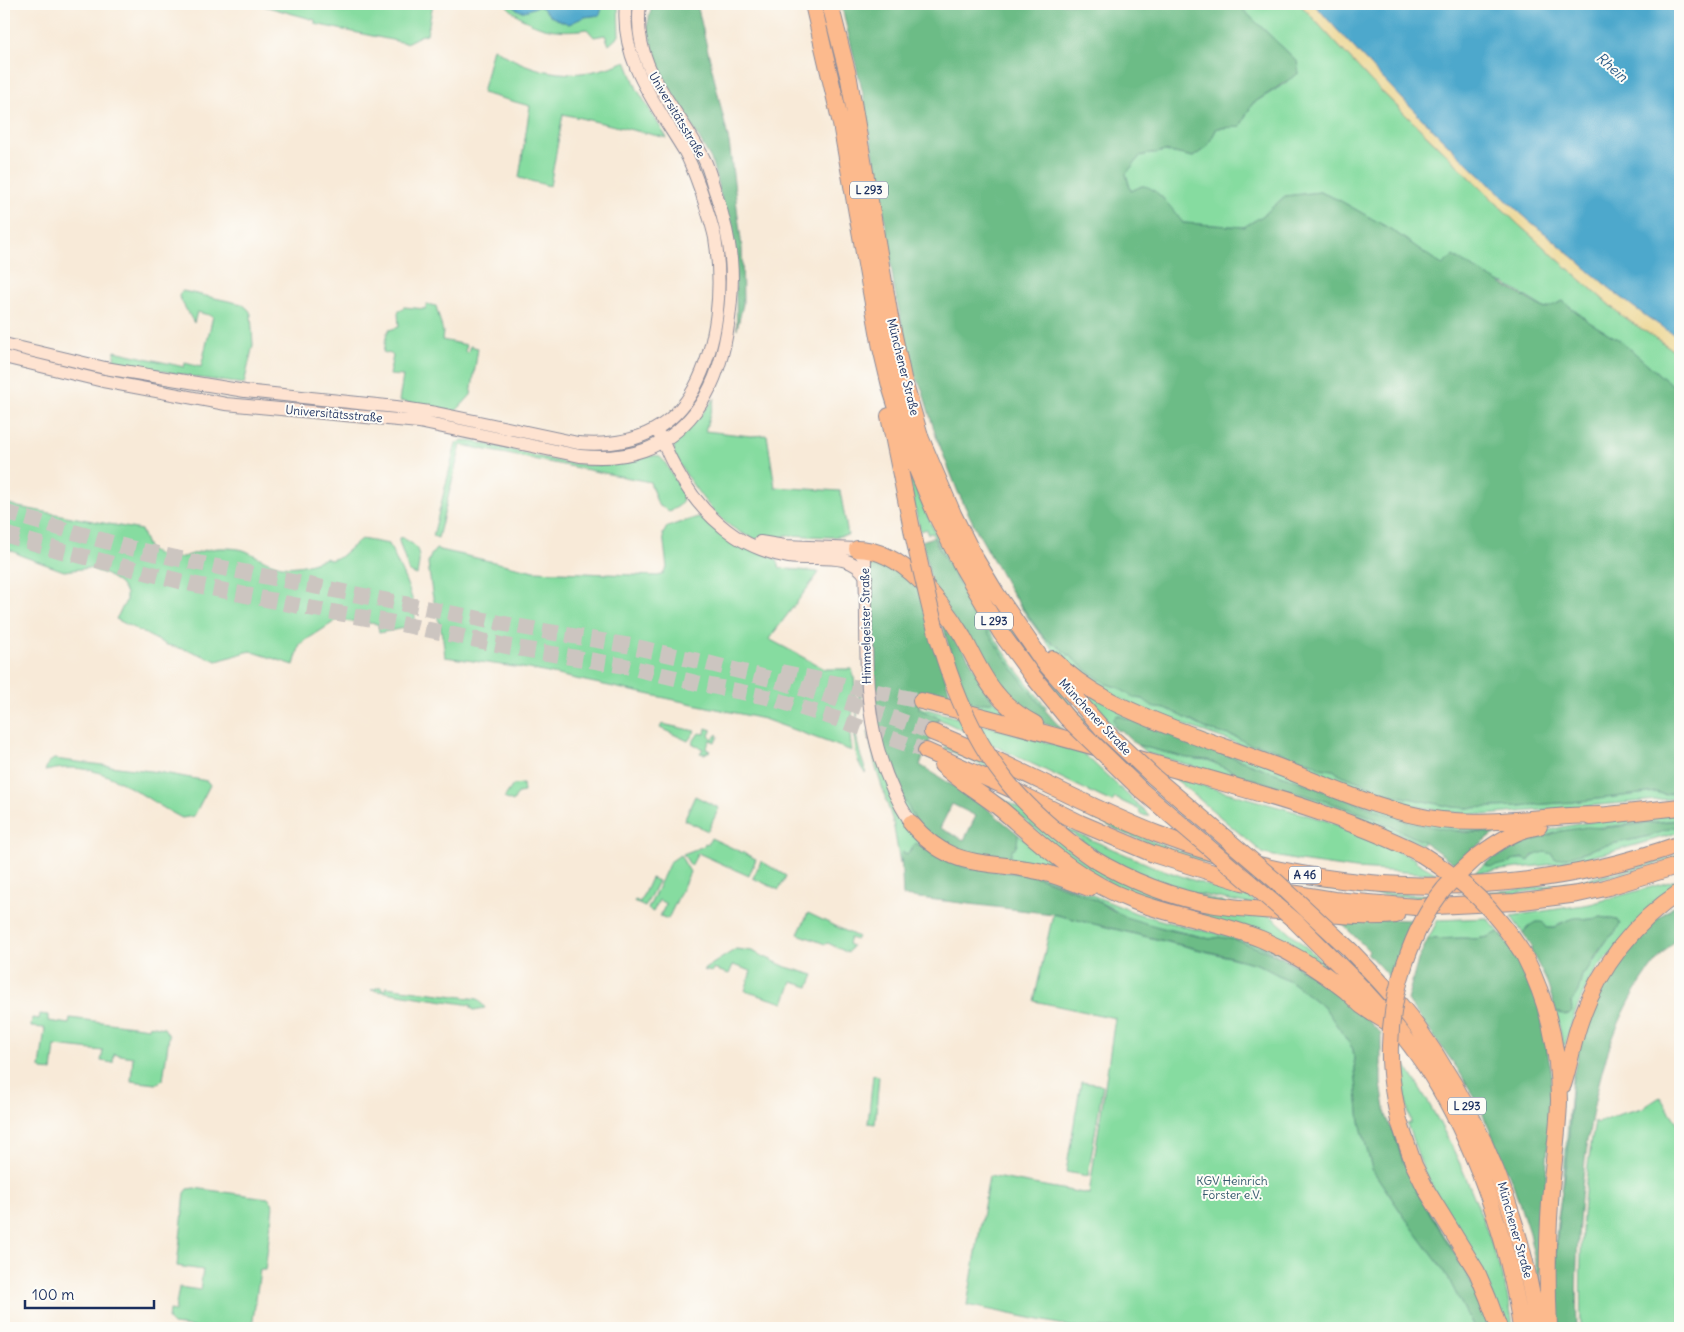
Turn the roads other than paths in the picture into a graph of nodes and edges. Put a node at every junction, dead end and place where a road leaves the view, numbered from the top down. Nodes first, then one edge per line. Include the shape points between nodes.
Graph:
1 (626, 4) edge
2 (640, 4) edge
3 (813, 4) edge
4 (830, 4) edge
5 (4, 344) edge
6 (881, 348) junction
7 (4, 357) edge
8 (656, 429) junction
9 (663, 442) junction
10 (562, 446) junction
11 (720, 522) junction
12 (857, 549) junction
13 (844, 560) junction
14 (866, 578) junction
15 (1017, 625) junction
16 (921, 700) tunnel mouth
17 (932, 732) tunnel mouth
18 (1052, 734) junction
19 (1680, 806) edge
20 (1600, 815) junction
21 (911, 823) joint
22 (1680, 844) edge
23 (1680, 865) edge
24 (1111, 892) junction
25 (1680, 892) edge
26 (1416, 907) junction
27 (1397, 1028) junction
28 (1559, 1102) junction
29 (1499, 1328) edge
30 (1520, 1328) edge
31 (1538, 1328) edge
32 (1549, 1328) edge

1 - 8 street, Universitätsstraße via 628,48 651,97 696,176 714,235 717,259 718,291 706,360 689,397 672,417
2 - 9 street, Universitätsstraße via 640,42 654,79 705,162 722,214 732,268 730,313 724,349 715,376 697,410
3 - 6 highway, Münchener Straße / L 293 via 841,124
4 - 15 highway, Münchener Straße / L 293 via 849,79 890,317 921,439 953,514
5 - 10 street, Universitätsstraße via 105,368 244,391 406,408
6 - 26 highway, bridge via 878,368 939,642 972,726 996,766 1028,805 1053,829 1111,870 1187,898 1215,905 1373,916 1398,915
6 - 27 highway, Münchener Straße / L 293, bridge via 913,460 936,515 1001,633 1031,674 1067,718 1141,790 1295,921 1357,982
7 - 10 street, Universitätsstraße via 103,381 226,404 419,422
8 - 9 street
8 - 10 street, Universitätsstraße via 640,437 611,444
9 - 10 street, Universitätsstraße via 632,455 615,458 596,458
9 - 11 street via 694,497
11 - 12 street via 748,538 770,544
11 - 13 street via 735,536 776,554
12 - 13 street
12 - 14 street, Himmelgeister Straße via 864,559
12 - 18 highway via 883,554 911,573 949,614 994,692 1021,717
13 - 14 street via 862,569
14 - 21 street, Himmelgeister Straße via 868,704 873,735 894,795
15 - 20 highway via 1039,643 1062,669 1117,704 1391,808 1438,819 1470,822
15 - 31 highway, Münchener Straße / L 293, bridge via 1042,660 1102,728 1350,950 1417,1027 1473,1118 1496,1168 1512,1212
16 - 18 highway
17 - 22 highway, A 46 via 972,747 1097,808 1157,833 1250,863 1339,880 1455,887 1528,881 1590,870
18 - 28 highway, bridge via 1249,790 1368,829 1421,854 1469,888 1492,910 1524,955 1540,987 1550,1018
19 - 20 highway
20 - 29 highway, bridge via 1528,828 1499,841 1477,857 1444,890 1429,911 1408,954 1396,999 1390,1046 1399,1121 1414,1165 1477,1272
21 - 24 highway via 929,843 967,862 1034,870
23 - 26 highway, A 46 via 1578,894 1515,902
24 - 26 highway, A 46 via 1067,866 926,751 1080,823 1194,868 1291,893
24 - 27 highway via 1262,939 1321,972 1362,1006
25 - 28 highway via 1640,925 1598,980 1575,1036
27 - 30 highway, Münchener Straße / L 293 via 1437,1085 1463,1133 1504,1250
28 - 32 highway via 1548,1234

